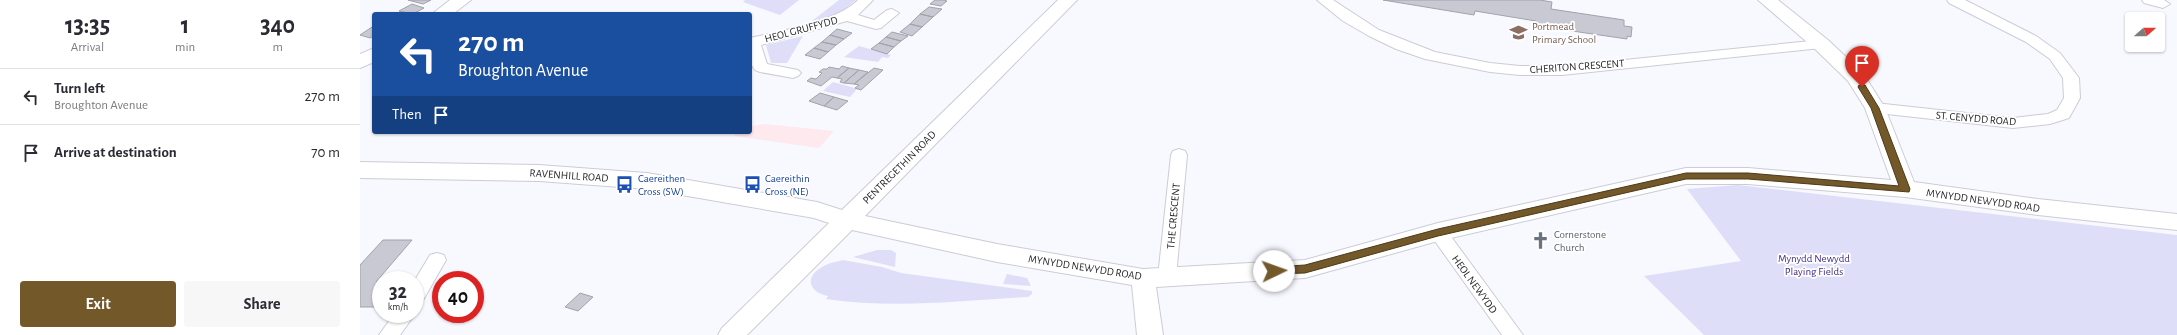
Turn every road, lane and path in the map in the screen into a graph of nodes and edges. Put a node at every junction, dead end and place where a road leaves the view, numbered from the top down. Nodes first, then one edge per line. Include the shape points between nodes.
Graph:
1 (462, 0) edge
2 (866, 0) edge
3 (1068, 0) edge
4 (1324, 0) edge
5 (1767, 0) edge
6 (1954, 0) edge
7 (2149, 0) edge
8 (2163, 4) dead end
9 (444, 12) edge
10 (892, 13) dead end
11 (847, 16) junction
12 (752, 42) edge
13 (1821, 44) junction
14 (372, 55) edge
15 (360, 62) edge
16 (792, 72) dead end
17 (1875, 108) junction
18 (1179, 156) dead end
19 (360, 170) edge
20 (1905, 189) junction
21 (846, 220) junction
22 (2177, 222) edge
23 (1438, 232) junction
24 (437, 260) dead end
25 (1155, 277) junction
26 (424, 282) edge
27 (398, 323) edge
28 (389, 335) edge
29 (731, 335) edge
30 (1150, 335) edge
31 (1513, 335) edge

1 - 9 street
2 - 11 street, HEOL GRUFFYDD
3 - 21 street, PENTREGETHIN ROAD
4 - 13 street, CHERITON CRESCENT via 1339,13 1393,43 1430,56 1498,69 1551,70
5 - 13 street
6 - 17 street, ST. CENYDD ROAD via 2031,39 2054,56 2072,78 2072,98 2063,114 2050,119 2013,123
7 - 8 street
10 - 11 street via 876,25
11 - 12 street, HEOL GRUFFYDD
12 - 16 street, HEOL GRUFFYDD via 760,67
13 - 17 street via 1856,77
14 - 15 street
17 - 20 street
18 - 25 street, THE CRESCENT
19 - 21 street, RAVENHILL ROAD via 539,173 647,181 817,210
20 - 22 street, MYNYDD NEWYDD ROAD
20 - 23 street, MYNYDD NEWYDD ROAD via 1748,176 1686,176
21 - 25 street, MYNYDD NEWYDD ROAD via 997,253
21 - 29 street, PENTREGETHIN ROAD
23 - 25 street, MYNYDD NEWYDD ROAD via 1305,269
23 - 31 street, HEOL NEWYDD
24 - 26 street
25 - 30 street
27 - 28 street

